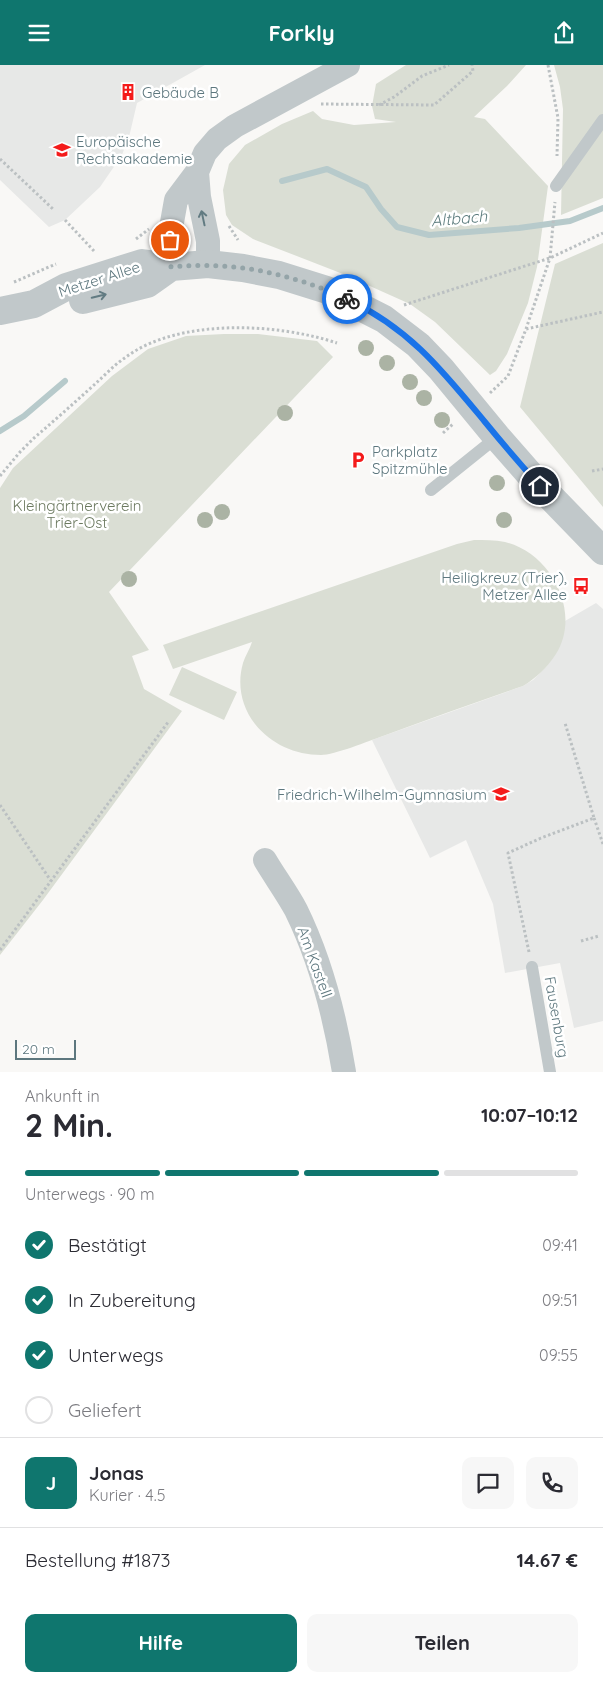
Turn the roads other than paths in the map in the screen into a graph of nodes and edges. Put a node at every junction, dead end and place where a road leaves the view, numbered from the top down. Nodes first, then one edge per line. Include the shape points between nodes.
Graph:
1 (348, 65) edge
2 (603, 120) edge
3 (197, 172) junction
4 (556, 186) road end
5 (208, 265) junction
6 (171, 267) junction
7 (0, 311) edge
8 (497, 437) junction
9 (431, 490) dead end
10 (603, 551) edge
11 (265, 860) dead end
12 (532, 967) road end
13 (344, 1072) edge
14 (550, 1072) edge

1 - 3 street via 224,132 205,153
2 - 4 lane
5 -> 3 street via 208,241
3 - 6 street via 176,201 169,252
5 - 6 street
5 - 8 street via 258,270 296,280 326,290 384,319 418,345
6 - 7 street, Metzer Allee via 147,284 69,303 34,304
8 - 9 lane
8 - 10 street
11 - 13 street, Am Kastell via 295,909 322,974 337,1026
12 - 14 lane, Fausenburg

